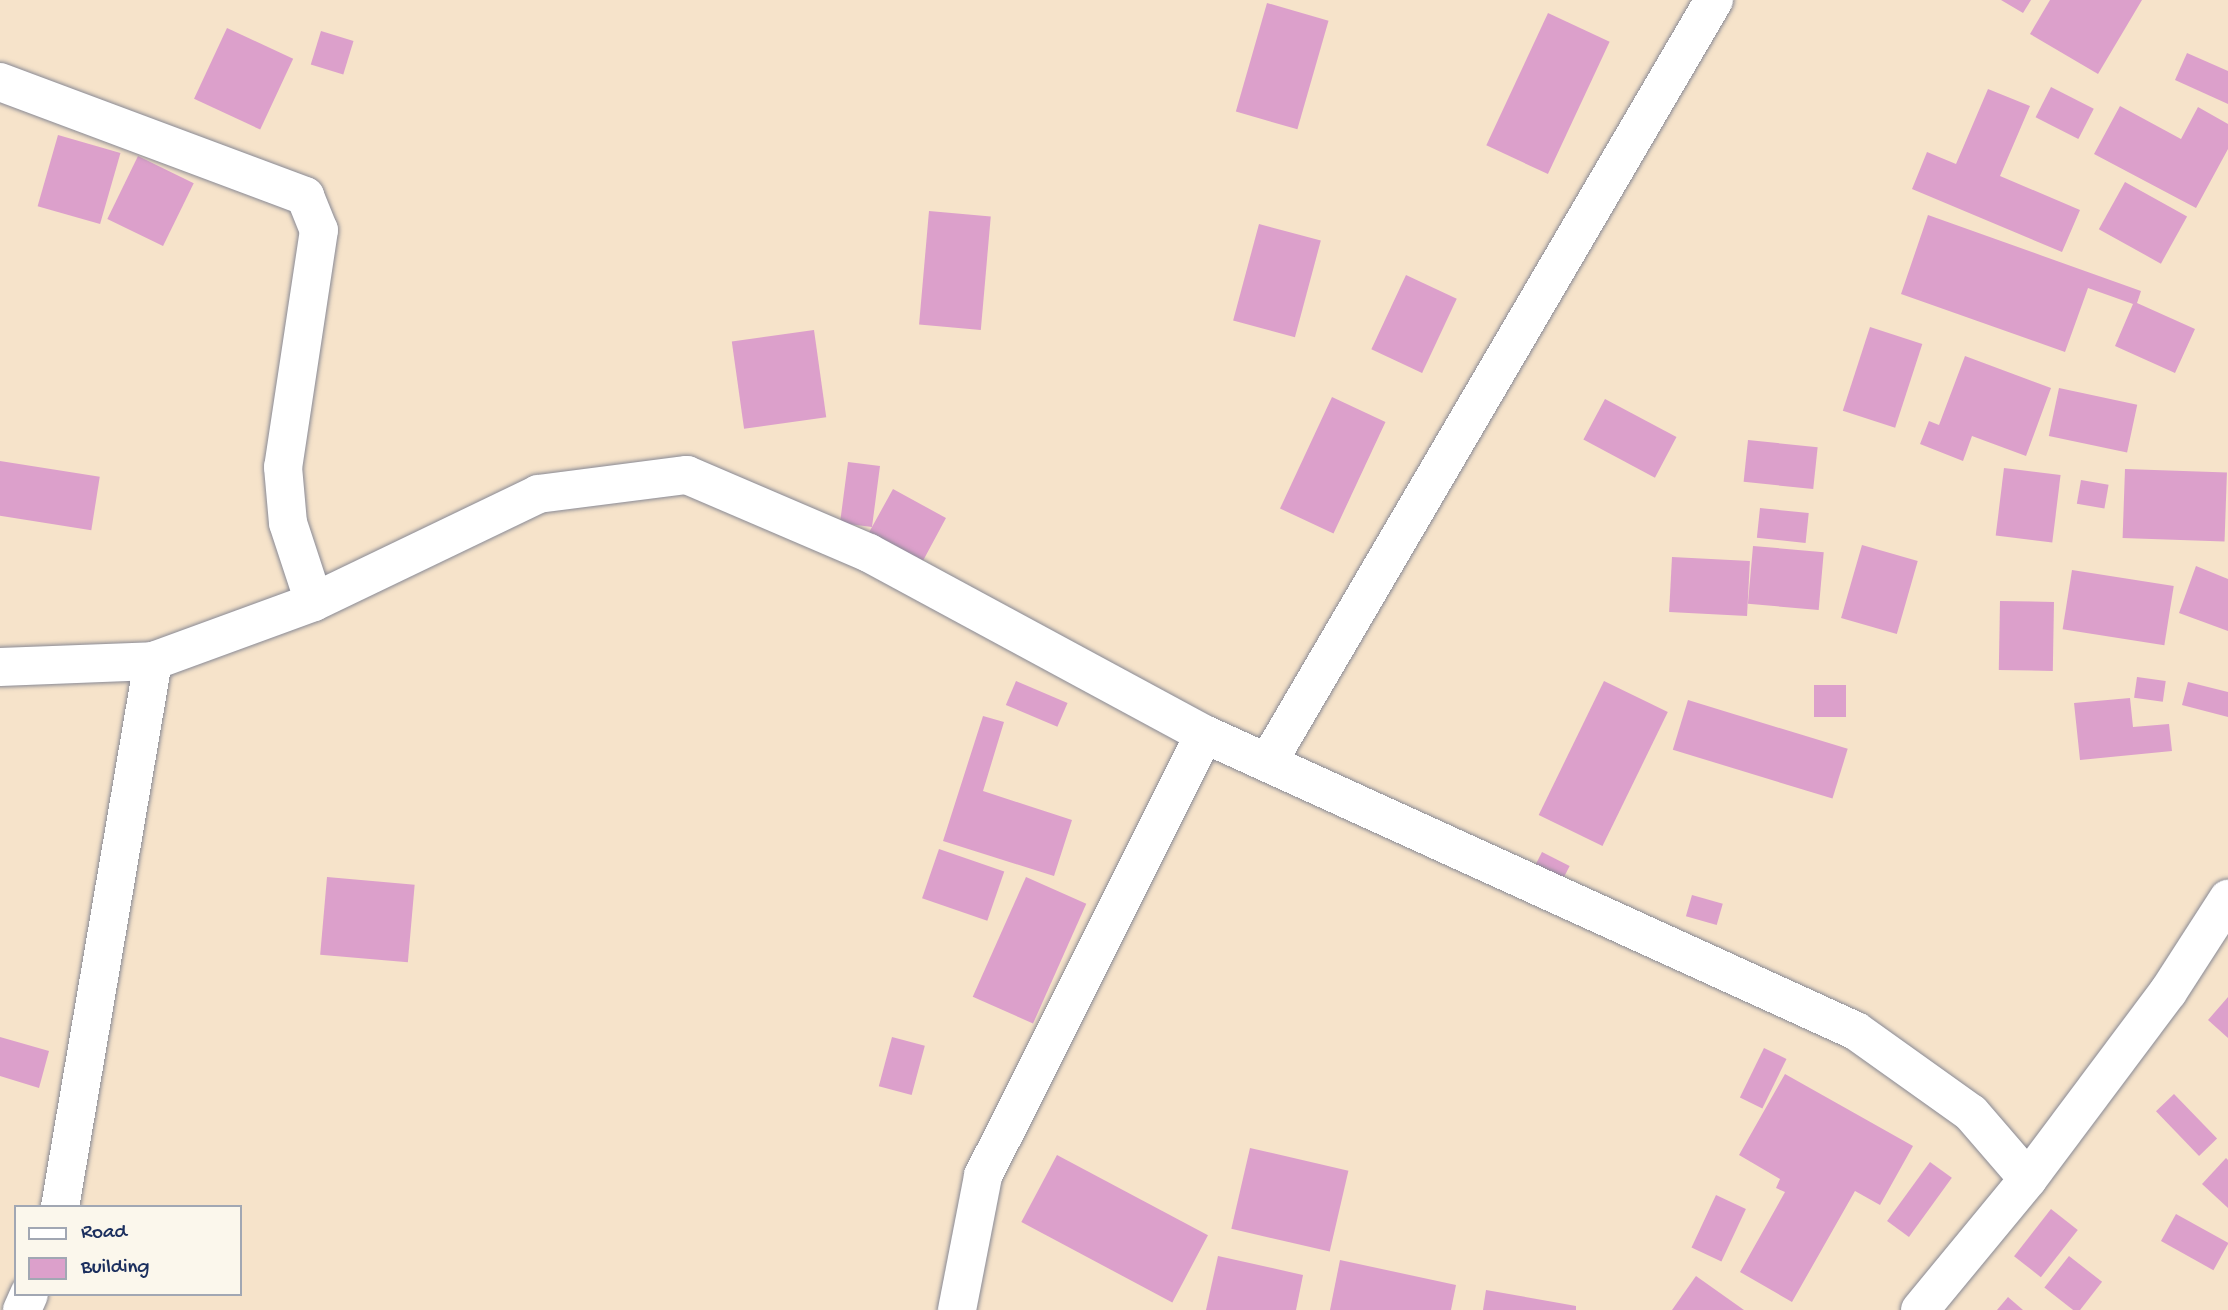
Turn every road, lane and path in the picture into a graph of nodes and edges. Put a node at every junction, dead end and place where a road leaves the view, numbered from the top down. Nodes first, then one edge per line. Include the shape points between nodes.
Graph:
1 (1714, 0) edge
2 (0, 82) edge
3 (314, 602) junction
4 (153, 661) junction
5 (0, 667) edge
6 (1204, 734) junction
7 (1268, 762) junction
8 (2228, 899) edge
9 (2028, 1179) junction
10 (60, 1205) edge
11 (957, 1310) edge
12 (1920, 1310) edge

1 - 7 street
2 - 3 street via 305,196 319,230 282,467 288,523
3 - 4 street
3 - 6 street via 538,494 687,475 869,553
4 - 5 street
4 - 10 street
6 - 7 street
6 - 11 street via 984,1176
7 - 9 street via 1856,1031 1972,1113
8 - 9 street via 2168,992
9 - 12 street

